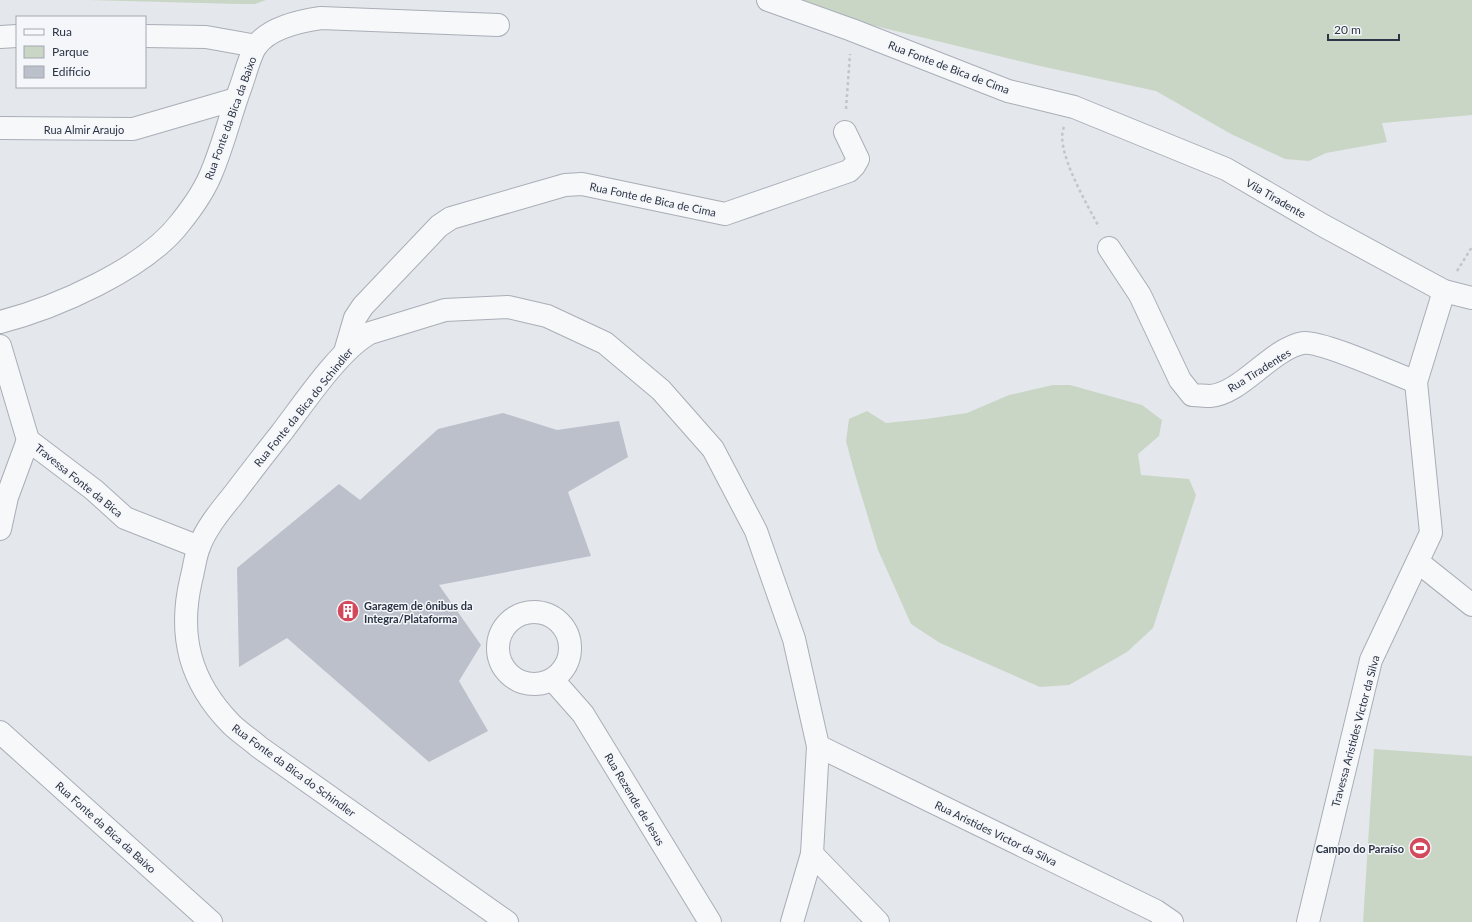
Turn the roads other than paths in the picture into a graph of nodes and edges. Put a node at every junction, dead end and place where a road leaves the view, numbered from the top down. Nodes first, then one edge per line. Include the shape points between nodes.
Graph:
1 (768, 0) edge
2 (498, 24) dead end
3 (16, 36) edge
4 (146, 36) edge
5 (0, 37) edge
6 (256, 46) junction
7 (236, 99) junction
8 (1074, 107) joint
9 (0, 128) edge
10 (845, 132) road end
11 (1109, 248) road end
12 (1444, 291) junction
13 (1472, 298) edge
14 (0, 322) edge
15 (0, 346) edge
16 (345, 352) junction
17 (1416, 382) junction
18 (28, 440) junction
19 (0, 529) edge
20 (199, 547) junction
21 (1418, 562) junction
22 (1472, 605) edge
23 (553, 680) dead end
24 (0, 732) edge
25 (818, 746) junction
26 (812, 854) junction
27 (211, 922) edge
28 (507, 922) edge
29 (710, 922) edge
30 (792, 922) edge
31 (878, 922) edge
32 (1172, 922) edge
33 (1308, 922) edge

1 - 8 street, Rua Fonte de Bica de Cima via 1008,91
2 - 6 street, Rua Fonte da Bica da Baixo via 321,18 282,27
3 - 5 street
4 - 6 street via 206,37
6 - 7 street, Rua Fonte da Bica da Baixo
7 - 9 street, Rua Almir Araujo via 133,129
7 - 14 street, Rua Fonte da Bica da Baixo via 213,169 200,195 180,224 159,244 123,270 88,289 30,314
8 - 12 street, Vila Tiradente via 1226,169
10 - 16 street, Rua Fonte de Bica de Cima via 858,159 849,171 725,214 582,184 566,185 451,218 439,226 363,306 356,318
11 - 17 street, Rua Tiradentes via 1140,295 1180,380 1192,395 1211,396 1228,390 1282,353 1303,343 1321,346
12 - 13 street, Vila Tiradente
12 - 17 street, Travessa Aristides Victor da Silva
15 - 18 street, Travessa Fonte da Bica
16 - 20 street, Rua Fonte da Bica do Schindler via 217,516
16 - 25 street, Rua Fonte da Bica do Schindler via 370,333 445,310 508,307 547,316 605,343 639,371 661,390 713,449 756,531 794,638
17 - 21 street, Travessa Aristides Victor da Silva via 1431,533
18 - 19 street via 7,497
18 - 20 street, Travessa Fonte da Bica via 94,490 125,518
20 - 28 street, Rua Fonte da Bica do Schindler via 185,616 187,640 194,672 231,724 259,747
21 - 22 street
21 - 33 street, Travessa Aristides Victor da Silva via 1371,660
23 - 29 street, Rua Rezende de Jesus via 583,714
24 - 27 street, Rua Fonte da Bica da Baixo
25 - 26 street, Rua Fonte da Bica do Schindler
25 - 32 street, Rua Aristides Victor da Silva via 1156,911
26 - 30 street, Rua Fonte da Bica do Schindler
26 - 31 street

